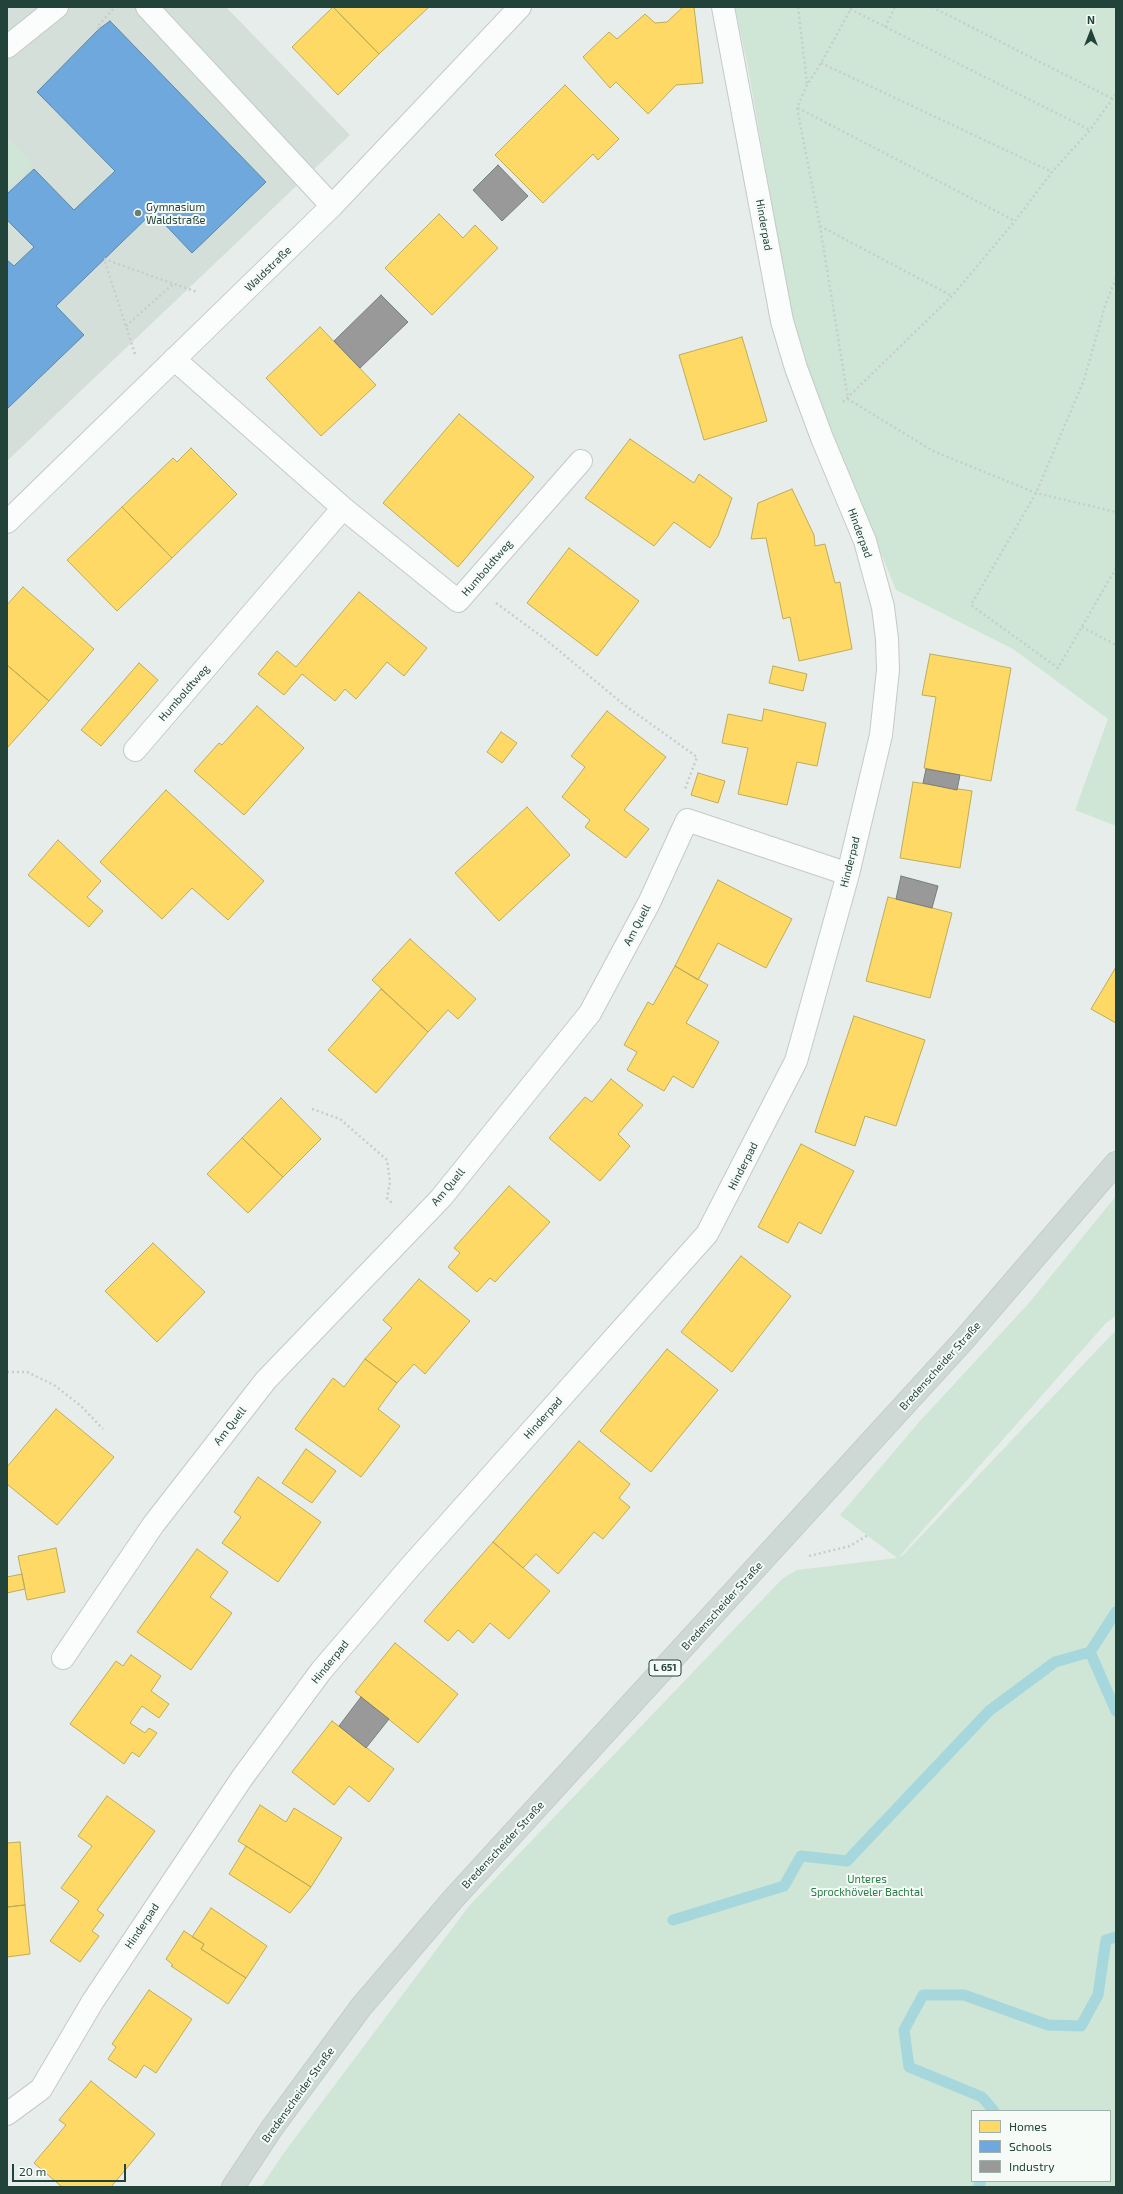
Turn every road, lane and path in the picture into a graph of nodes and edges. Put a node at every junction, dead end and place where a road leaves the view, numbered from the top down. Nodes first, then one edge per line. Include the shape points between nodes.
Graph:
1 (57, 7) edge
2 (116, 7) edge
3 (146, 7) edge
4 (520, 7) edge
5 (723, 7) edge
6 (798, 7) edge
7 (895, 7) edge
8 (932, 7) edge
9 (851, 8) edge
10 (885, 27) junction
11 (99, 29) dead end
12 (7, 47) edge
13 (821, 63) junction
14 (807, 85) junction
15 (1116, 94) edge
16 (1112, 98) junction
17 (797, 108) junction
18 (1090, 130) junction
19 (1052, 172) junction
20 (332, 206) junction
21 (1015, 221) junction
22 (820, 226) junction
23 (1116, 278) edge
24 (173, 284) junction
25 (952, 296) junction
26 (231, 304) junction
27 (126, 327) junction
28 (174, 359) junction
29 (145, 387) junction
30 (848, 399) junction
31 (581, 461) dead end
32 (1036, 493) junction
33 (343, 508) junction
34 (1116, 512) edge
35 (7, 522) edge
36 (1116, 568) edge
37 (504, 609) dead end
38 (1082, 627) junction
39 (1116, 645) edge
40 (135, 750) dead end
41 (697, 757) dead end
42 (848, 874) junction
43 (312, 1109) dead end
44 (1116, 1163) edge
45 (415, 1224) junction
46 (7, 1372) edge
47 (103, 1429) dead end
48 (868, 1535) dead end
49 (773, 1550) junction
50 (63, 1658) dead end
51 (7, 2114) edge
52 (233, 2187) edge

1 - 12 street
2 - 11 path via 97,26
3 - 20 street
4 - 20 street, Waldstraße
5 - 42 street, Hinderpad via 782,321 822,438 865,541 883,607 888,670 881,735
6 - 14 path
7 - 10 path
8 - 16 path
9 - 10 path
9 - 13 path
10 - 18 path
13 - 14 path
13 - 19 path
14 - 17 path
15 - 16 path
16 - 18 path
17 - 21 path
17 - 22 path
18 - 19 path
19 - 21 path
20 - 26 street, Waldstraße
21 - 25 path
22 - 25 path
22 - 30 path
23 - 32 path via 1105,306 1084,380
24 - 26 path
24 - 27 path
24 - 27 path via 104,259
25 - 30 path
26 - 28 street, Waldstraße
27 - 29 path
28 - 29 street, Waldstraße
28 - 33 street, Humboldtweg
29 - 35 street, Waldstraße
30 - 32 path via 933,451
31 - 33 street, Humboldtweg via 458,601
32 - 34 path
32 - 38 path via 971,604 1058,668
33 - 40 street, Humboldtweg
36 - 38 path
37 - 41 path via 545,639 623,704
38 - 39 path
42 - 45 street, Am Quell via 687,820 649,903 590,1013 441,1198
42 - 51 street, Hinderpad via 796,1061 707,1234 410,1567 321,1671 233,1791 93,2000 41,2089
43 - 45 path via 340,1119 387,1160 390,1182 386,1198
44 - 49 main road, Bredenscheider Straße / L 651 via 1014,1284
45 - 50 street, Am Quell via 266,1380 153,1525
46 - 47 path via 27,1372 54,1385 81,1406
48 - 49 path via 850,1546 812,1556
49 - 52 main road, Bredenscheider Straße / L 651 via 443,1910 361,2008 272,2128

